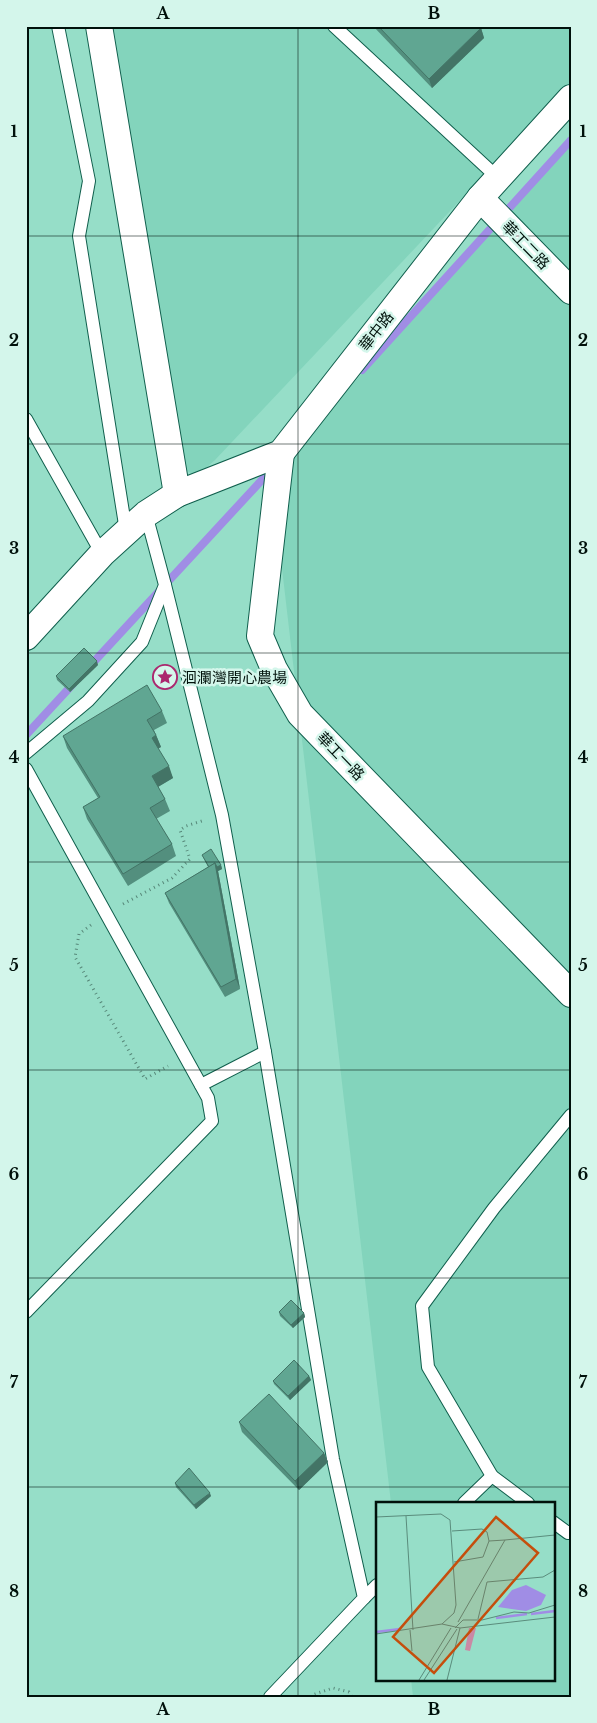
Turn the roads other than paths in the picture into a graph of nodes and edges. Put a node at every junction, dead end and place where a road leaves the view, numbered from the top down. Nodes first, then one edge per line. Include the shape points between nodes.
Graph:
1 (58, 26) edge
2 (99, 26) edge
3 (334, 26) edge
4 (571, 98) edge
5 (498, 178) junction
6 (480, 198) junction
7 (571, 291) edge
8 (26, 419) edge
9 (281, 453) junction
10 (177, 494) junction
11 (146, 514) junction
12 (126, 531) junction
13 (102, 554) junction
14 (165, 585) junction
15 (26, 637) edge
16 (26, 753) edge
17 (26, 769) edge
18 (571, 994) edge
19 (265, 1052) junction
20 (200, 1085) junction
21 (571, 1115) edge
22 (26, 1312) edge
23 (492, 1476) junction
24 (465, 1502) edge
25 (527, 1502) edge
26 (554, 1523) edge
27 (571, 1532) edge
28 (376, 1586) edge
29 (364, 1598) junction
30 (270, 1697) edge

1 - 12 lane via 89,182 79,236
2 - 10 street
3 - 5 lane
4 - 5 street, 華中路
5 - 6 street, 華中路
6 - 7 street, 華工二路
6 - 9 street, 華中路
8 - 13 lane
9 - 10 street
9 - 18 street, 華工一路 via 260,636 274,669 300,714
10 - 11 street
11 - 12 street
11 - 14 lane
12 - 13 street
13 - 15 street
14 - 16 lane via 142,642 88,701
14 - 19 lane via 222,815
17 - 20 lane
19 - 20 lane
19 - 29 lane via 333,1459
20 - 22 lane via 208,1098 212,1120
21 - 23 lane via 494,1208 422,1306 428,1367
23 - 24 lane
23 - 25 lane
26 - 27 lane
28 - 29 lane
29 - 30 lane

